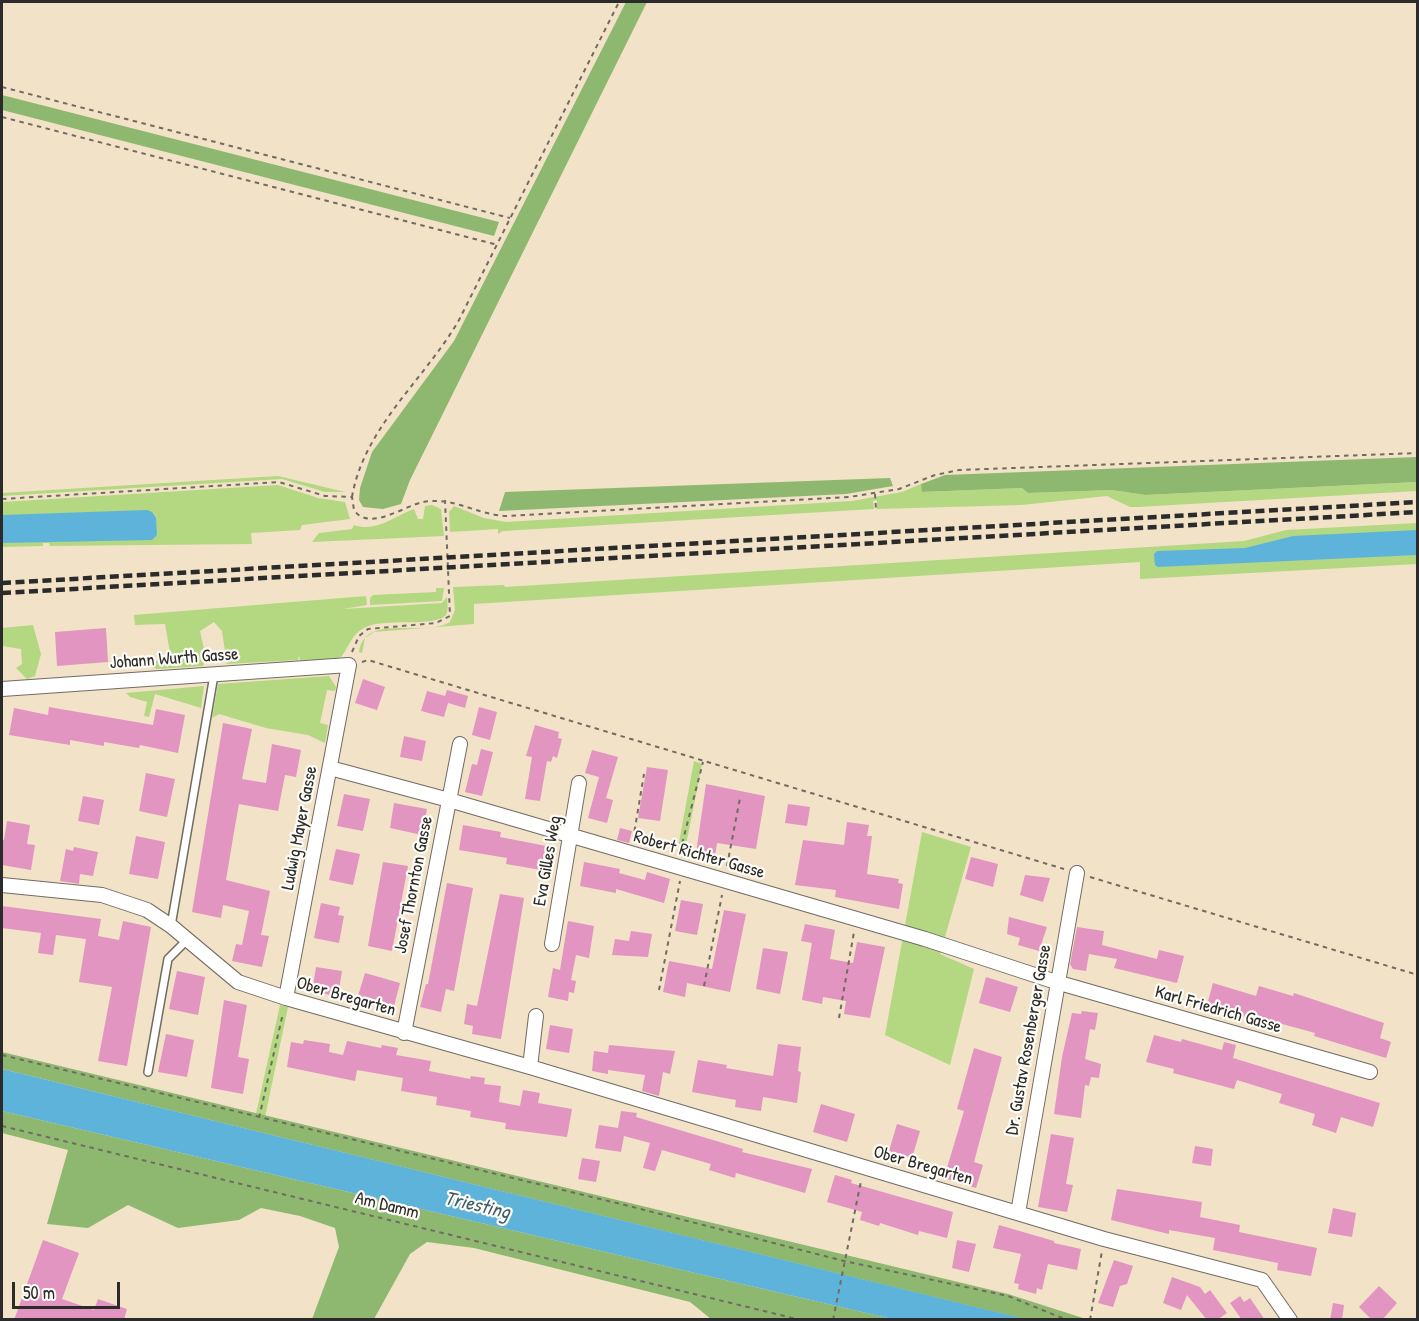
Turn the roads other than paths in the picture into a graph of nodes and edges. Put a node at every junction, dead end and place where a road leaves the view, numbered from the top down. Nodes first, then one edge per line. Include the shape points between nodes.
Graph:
1 (349, 665) joint
2 (215, 674) junction
3 (2, 689) edge
4 (460, 744) dead end
5 (330, 768) junction
6 (579, 783) dead end
7 (449, 800) junction
8 (570, 837) junction
9 (1077, 873) road end
10 (2, 885) edge
11 (171, 926) junction
12 (187, 940) junction
13 (552, 945) dead end
14 (1056, 982) junction
15 (286, 998) junction
16 (536, 1016) dead end
17 (404, 1033) junction
18 (530, 1067) junction
19 (148, 1072) dead end
20 (1370, 1072) dead end
21 (1018, 1213) junction
22 (1290, 1320) edge

1 - 2 street, Johann Wurth Gasse
1 - 5 street, Ludwig Mayer Gasse
2 - 3 street, Johann Wurth Gasse
2 - 11 lane
4 - 7 street, Josef Thornton Gasse
5 - 7 street, Robert Richter Gasse
5 - 15 street, Ludwig Mayer Gasse
6 - 8 street, Eva Gilles Weg
7 - 8 street, Robert Richter Gasse
7 - 17 street, Josef Thornton Gasse
8 - 13 street, Eva Gilles Weg
8 - 14 street, Robert Richter Gasse via 925,939
9 - 14 street, Dr. Gustav Rosenberger Gasse
10 - 11 street, Ober Bregarten via 102,895 147,910
11 - 12 street, Ober Bregarten
12 - 15 street, Ober Bregarten via 238,982
12 - 19 lane via 168,959
14 - 20 street, Karl Friedrich Gasse
14 - 21 street, Dr. Gustav Rosenberger Gasse
15 - 17 street, Ober Bregarten
16 - 18 street
17 - 18 street, Ober Bregarten
18 - 21 street, Ober Bregarten
21 - 22 street, Ober Bregarten via 1262,1280

